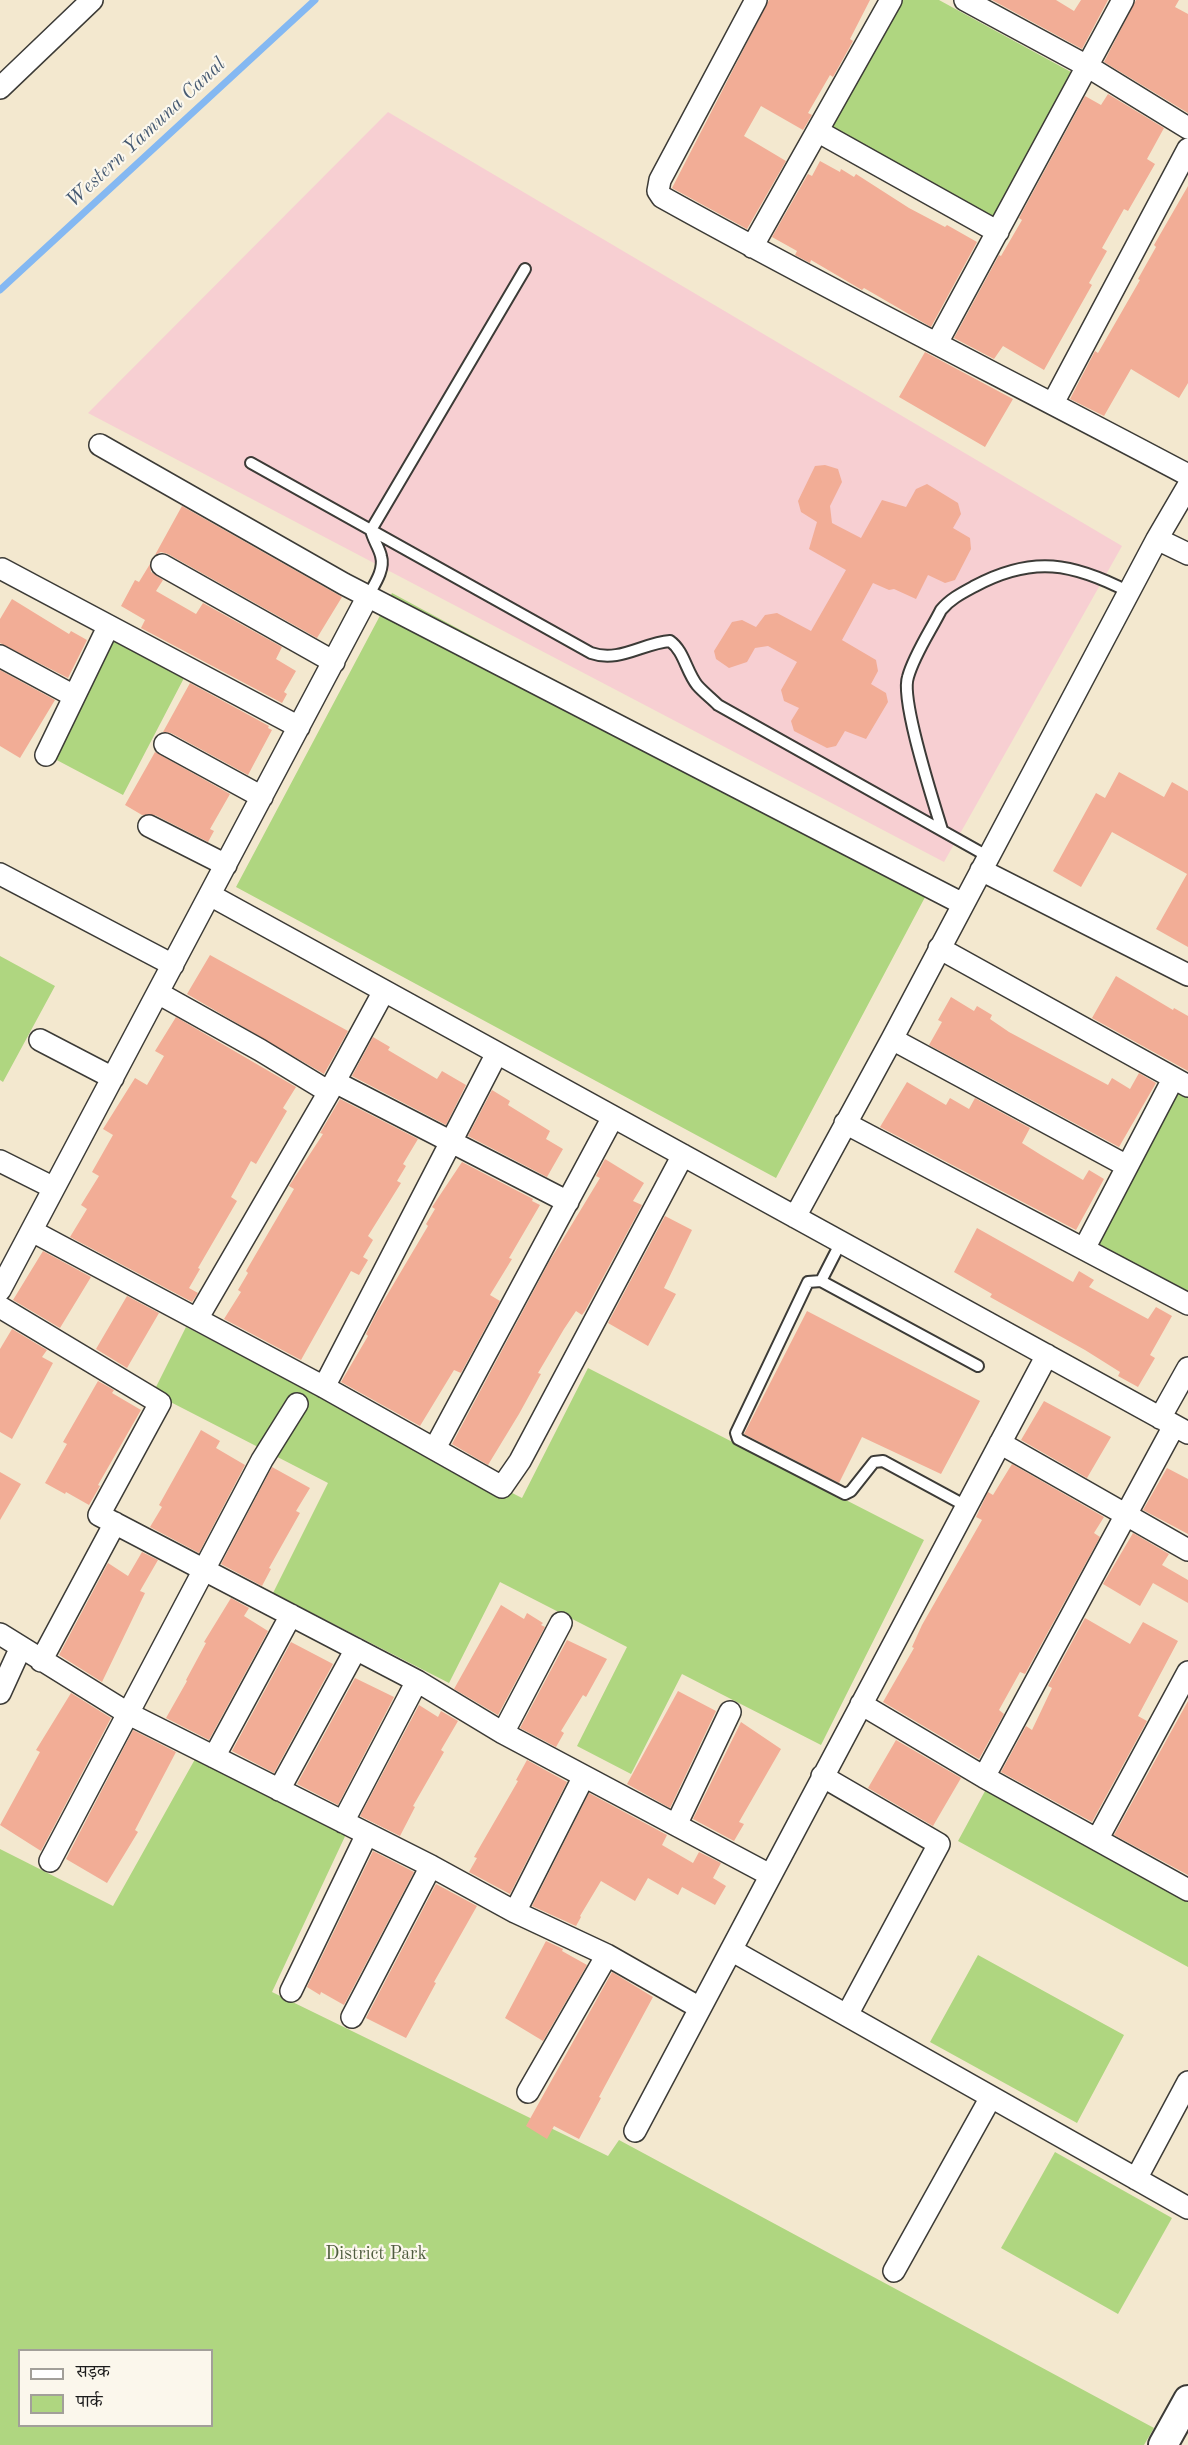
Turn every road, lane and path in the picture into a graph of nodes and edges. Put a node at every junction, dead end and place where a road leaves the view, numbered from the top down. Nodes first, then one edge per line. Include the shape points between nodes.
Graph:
1 (92, 0) edge
2 (756, 0) edge
3 (891, 0) edge
4 (965, 0) edge
5 (1123, 0) edge
6 (1087, 66) junction
7 (0, 88) edge
8 (1188, 128) edge
9 (819, 132) junction
10 (1188, 149) edge
11 (998, 232) junction
12 (752, 247) junction
13 (525, 269) dead end
14 (937, 343) junction
15 (1053, 403) junction
16 (100, 445) dead end
17 (251, 463) dead end
18 (1188, 475) edge
19 (1188, 486) edge
20 (371, 530) junction
21 (1157, 539) junction
22 (1188, 554) edge
23 (162, 565) dead end
24 (2, 569) dead end
25 (1129, 592) junction
26 (368, 596) junction
27 (108, 627) junction
28 (0, 656) edge
29 (334, 662) junction
30 (74, 696) junction
31 (299, 727) junction
32 (165, 744) dead end
33 (46, 755) dead end
34 (262, 797) junction
35 (149, 826) dead end
36 (942, 830) junction
37 (985, 863) junction
38 (226, 865) junction
39 (0, 874) edge
40 (210, 895) junction
41 (963, 904) junction
42 (939, 948) junction
43 (173, 965) junction
44 (1188, 975) edge
45 (384, 991) junction
46 (158, 993) junction
47 (892, 1039) junction
48 (40, 1040) dead end
49 (497, 1053) junction
50 (112, 1078) junction
51 (1181, 1083) edge
52 (332, 1087) junction
53 (613, 1117) junction
54 (845, 1123) junction
55 (451, 1142) junction
56 (682, 1155) junction
57 (0, 1161) edge
58 (1127, 1166) junction
59 (54, 1188) junction
60 (568, 1202) junction
61 (795, 1217) junction
62 (32, 1231) junction
63 (841, 1242) junction
64 (1084, 1249) junction
65 (820, 1281) junction
66 (0, 1290) edge
67 (1188, 1304) edge
68 (0, 1307) edge
69 (197, 1319) junction
70 (1047, 1355) junction
71 (978, 1366) dead end
72 (1188, 1368) edge
73 (324, 1387) junction
74 (297, 1404) dead end
75 (1174, 1426) edge
76 (1000, 1443) junction
77 (435, 1449) junction
78 (966, 1506) junction
79 (1126, 1515) junction
80 (115, 1523) junction
81 (1188, 1550) edge
82 (204, 1570) junction
83 (291, 1615) junction
84 (561, 1623) dead end
85 (0, 1634) edge
86 (21, 1647) junction
87 (356, 1649) junction
88 (41, 1661) junction
89 (1188, 1672) edge
90 (417, 1681) junction
91 (0, 1693) edge
92 (861, 1704) junction
93 (730, 1712) dead end
94 (129, 1714) junction
95 (503, 1734) junction
96 (214, 1757) junction
97 (822, 1776) junction
98 (984, 1777) junction
99 (583, 1778) junction
100 (279, 1790) junction
101 (343, 1822) junction
102 (676, 1825) junction
103 (367, 1834) junction
104 (1098, 1838) junction
105 (50, 1861) dead end
106 (430, 1866) junction
107 (770, 1875) junction
108 (1188, 1890) edge
109 (515, 1912) junction
110 (731, 1950) junction
111 (607, 1955) junction
112 (291, 1991) dead end
113 (700, 2008) junction
114 (847, 2015) junction
115 (352, 2017) dead end
116 (1188, 2082) edge
117 (528, 2092) dead end
118 (991, 2097) junction
119 (635, 2131) dead end
120 (1136, 2178) junction
121 (1188, 2208) edge
122 (894, 2271) dead end
123 (1188, 2400) edge
124 (1163, 2445) edge

1 - 7 street
2 - 12 street via 658,188 662,197
3 - 9 street
4 - 6 street
5 - 6 street
6 - 8 street
6 - 11 street
9 - 11 street
9 - 12 street
10 - 15 street
11 - 14 street
12 - 14 street
13 - 20 lane
14 - 15 street
15 - 18 street
16 - 26 street
17 - 20 lane
19 - 21 street
20 - 26 lane via 382,568
20 - 36 lane via 591,653 611,656 670,641 679,647 697,684 718,705
21 - 22 street
21 - 25 street
23 - 29 street
24 - 27 street
25 - 36 lane via 1097,575 1071,568 1032,566 993,576 941,610 907,678 916,738
25 - 37 street
26 - 29 street
26 - 41 street
27 - 30 street
27 - 31 street
28 - 30 street
29 - 31 street
30 - 33 street
31 - 34 street
32 - 34 street
34 - 38 street
35 - 38 street
36 - 37 lane
37 - 41 street
37 - 44 street
38 - 40 street
39 - 43 street
40 - 43 street
40 - 45 street
41 - 42 street
42 - 47 street
42 - 51 street
43 - 46 street
45 - 49 street
45 - 52 street
46 - 50 street
46 - 52 street
47 - 54 street
47 - 58 street
48 - 50 street
49 - 53 street
49 - 55 street
50 - 59 street
51 - 58 street
52 - 55 street
52 - 69 street
53 - 56 street
53 - 60 street
54 - 61 street
54 - 64 street
55 - 60 street
55 - 73 street
56 - 61 street
56 - 77 street via 520,1461 502,1486
57 - 59 street
58 - 64 street
59 - 62 street
60 - 77 street
61 - 63 street
62 - 66 street
62 - 69 street
63 - 65 lane
63 - 70 street
64 - 67 street
65 - 71 lane
65 - 78 lane via 808,1282 736,1433 738,1439 845,1494 874,1462 883,1461
68 - 80 street via 160,1403 99,1515
69 - 73 street
70 - 75 street
70 - 76 street
72 - 75 street
73 - 77 street
74 - 82 street via 262,1460
75 - 79 street
76 - 78 street
76 - 79 street
78 - 92 street
79 - 81 street
79 - 98 street
80 - 82 street
80 - 88 street
82 - 83 street
82 - 94 street
83 - 87 street
83 - 96 street
84 - 95 street
85 - 86 street
86 - 88 street
86 - 91 street
87 - 90 street
87 - 100 street
88 - 94 street
89 - 104 street
90 - 95 street
90 - 101 street
92 - 97 street
92 - 98 street
93 - 102 street
94 - 96 street
94 - 105 street
95 - 99 street
96 - 100 street
97 - 107 street
97 - 114 street via 939,1844
98 - 104 street
99 - 102 street
99 - 109 street
100 - 101 street
101 - 103 street
102 - 107 street
103 - 106 street
103 - 112 street
104 - 108 street
106 - 109 street
106 - 115 street
107 - 110 street
109 - 111 street
110 - 113 street
110 - 114 street
111 - 113 street
111 - 117 street
113 - 119 street
114 - 118 street
116 - 120 street
118 - 120 street
118 - 122 street
120 - 121 street
123 - 124 street

